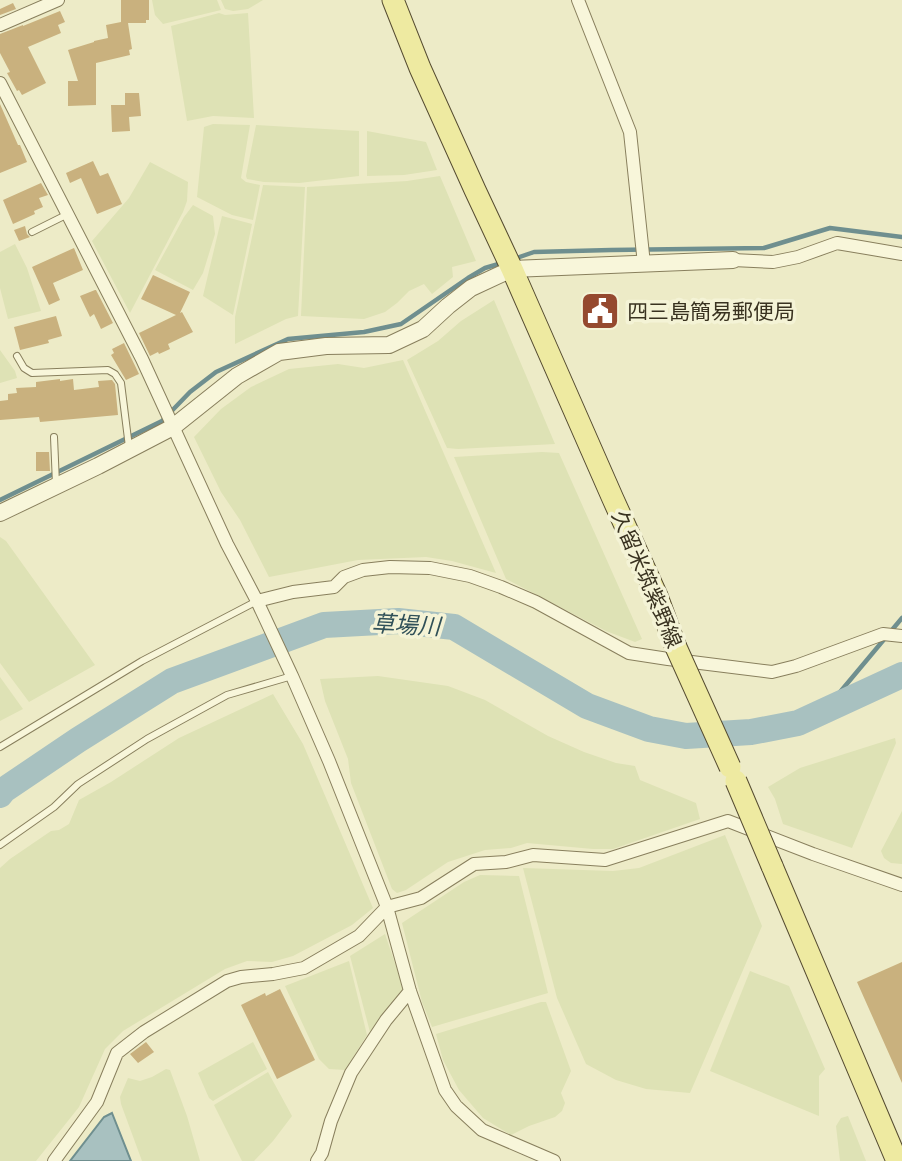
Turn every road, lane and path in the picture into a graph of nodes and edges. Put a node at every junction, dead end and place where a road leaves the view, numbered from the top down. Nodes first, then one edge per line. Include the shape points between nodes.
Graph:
1 (58, 0) edge
2 (393, 0) edge
3 (578, 0) edge
4 (0, 25) edge
5 (0, 83) edge
6 (4, 100) edge
7 (68, 214) junction
8 (32, 232) dead end
9 (902, 254) edge
10 (733, 260) joint
11 (644, 264) junction
12 (512, 269) junction
13 (17, 356) dead end
14 (173, 427) junction
15 (54, 437) dead end
16 (130, 451) junction
17 (56, 486) junction
18 (0, 513) edge
19 (258, 605) junction
20 (902, 636) edge
21 (291, 673) junction
22 (0, 747) edge
23 (0, 845) edge
24 (902, 886) edge
25 (387, 906) junction
26 (410, 991) junction
27 (54, 1161) edge
28 (317, 1161) edge
29 (554, 1161) edge
30 (897, 1161) edge

1 - 4 street
2 - 12 main road, 久留米筑紫野線
3 - 11 street via 630,132
5 - 6 street
6 - 7 street
7 - 8 lane
7 - 14 street
9 - 10 street via 837,243 774,262
10 - 11 street
11 - 12 street
12 - 14 street via 471,288 423,329 389,345 279,352 237,376
12 - 30 main road, 久留米筑紫野線, bridge via 657,596
13 - 16 lane via 32,373 108,370 115,374 121,383
14 - 16 street
14 - 19 street
15 - 17 lane
16 - 17 street
17 - 18 street
19 - 20 street via 293,592 334,587 363,570 430,568 502,587 629,653 668,659 772,672 883,634
19 - 21 street
19 - 22 lane via 142,661
21 - 23 lane via 228,695 147,738
21 - 25 street
24 - 25 street via 728,821 605,860 533,855 474,864 421,898
25 - 26 street
25 - 27 street via 359,936 304,968 227,981 135,1039 117,1053 97,1102
26 - 28 street via 351,1073
26 - 29 street via 444,1090 456,1106 482,1130

